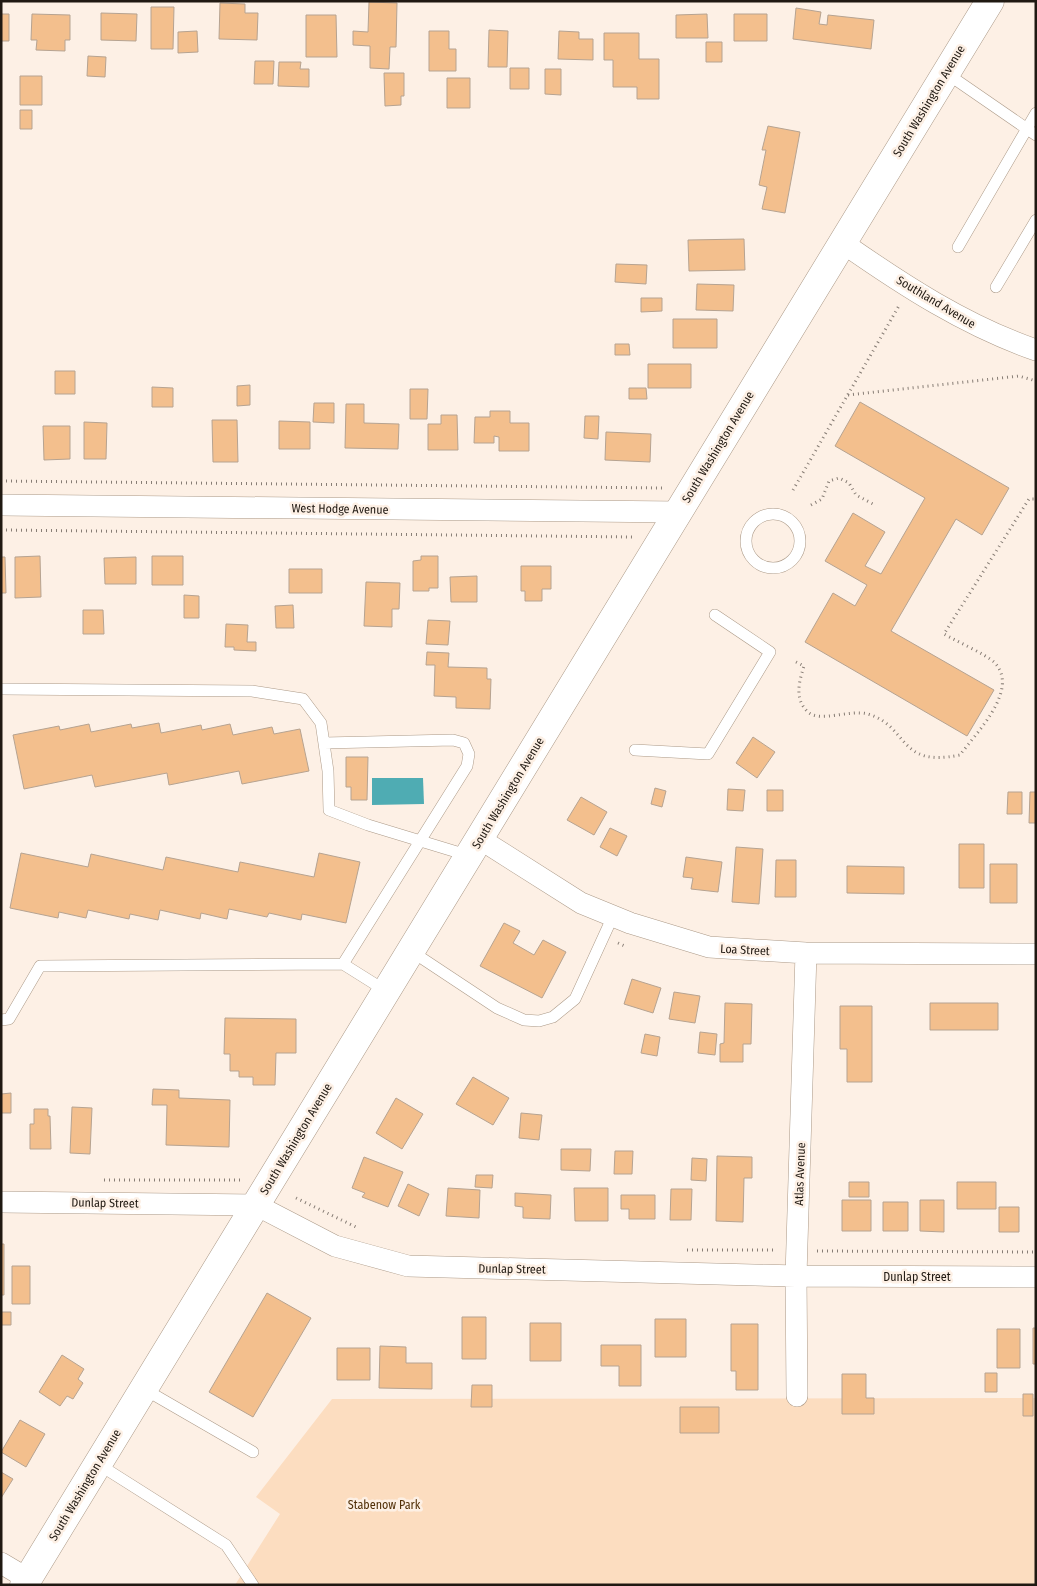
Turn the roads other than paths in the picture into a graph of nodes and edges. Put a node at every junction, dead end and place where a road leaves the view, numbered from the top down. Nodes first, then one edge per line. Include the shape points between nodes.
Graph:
1 (990, 1) edge
2 (946, 74) junction
3 (1036, 113) edge
4 (1031, 132) edge
5 (1036, 220) edge
6 (843, 243) junction
7 (958, 246) dead end
8 (996, 287) dead end
9 (1036, 350) edge
10 (1, 505) edge
11 (679, 512) junction
12 (765, 515) joint
13 (715, 615) dead end
14 (1, 690) edge
15 (324, 743) junction
16 (635, 750) dead end
17 (420, 839) junction
18 (475, 848) junction
19 (613, 916) junction
20 (411, 951) junction
21 (806, 953) junction
22 (1036, 954) edge
23 (343, 964) junction
24 (386, 991) junction
25 (1, 1020) edge
26 (1, 1202) edge
27 (256, 1204) junction
28 (796, 1276) junction
29 (1036, 1277) edge
30 (144, 1389) junction
31 (797, 1396) dead end
32 (253, 1452) dead end
33 (98, 1464) junction
34 (1, 1563) edge
35 (26, 1582) edge
36 (253, 1585) edge

1 - 2 street, South Washington Avenue
2 - 4 lane
2 - 6 street, South Washington Avenue
3 - 4 lane
4 - 7 lane
5 - 8 lane
6 - 9 street, Southland Avenue via 960,319 1002,339
6 - 11 street, South Washington Avenue
10 - 11 street, West Hodge Avenue
11 - 18 street, South Washington Avenue
12 - 12 lane via 750,526 746,544 750,558 760,565 776,568 792,561 800,546 800,537 791,520 774,514
13 - 16 lane via 770,652 708,754
14 - 15 lane via 252,691 304,699 321,723
15 - 17 lane via 329,810
15 - 17 lane via 453,740 464,743 469,754 467,766
17 - 18 lane
17 - 23 lane
18 - 19 street, Loa Street
18 - 20 street, South Washington Avenue
19 - 20 lane via 576,999 553,1017 539,1021 524,1020 497,1008
19 - 21 street, Loa Street via 709,947
20 - 24 street, South Washington Avenue
21 - 22 street, Loa Street
21 - 28 street, Atlas Avenue
23 - 24 lane
23 - 25 lane via 40,966 9,1018
24 - 27 street, South Washington Avenue
26 - 27 street, Dunlap Street
27 - 28 street, Dunlap Street via 335,1246 408,1266
27 - 30 street, South Washington Avenue
28 - 29 street, Dunlap Street
28 - 31 street, Atlas Avenue
30 - 32 lane
30 - 33 street, South Washington Avenue
33 - 35 street, South Washington Avenue
33 - 36 lane via 226,1545
34 - 35 street

